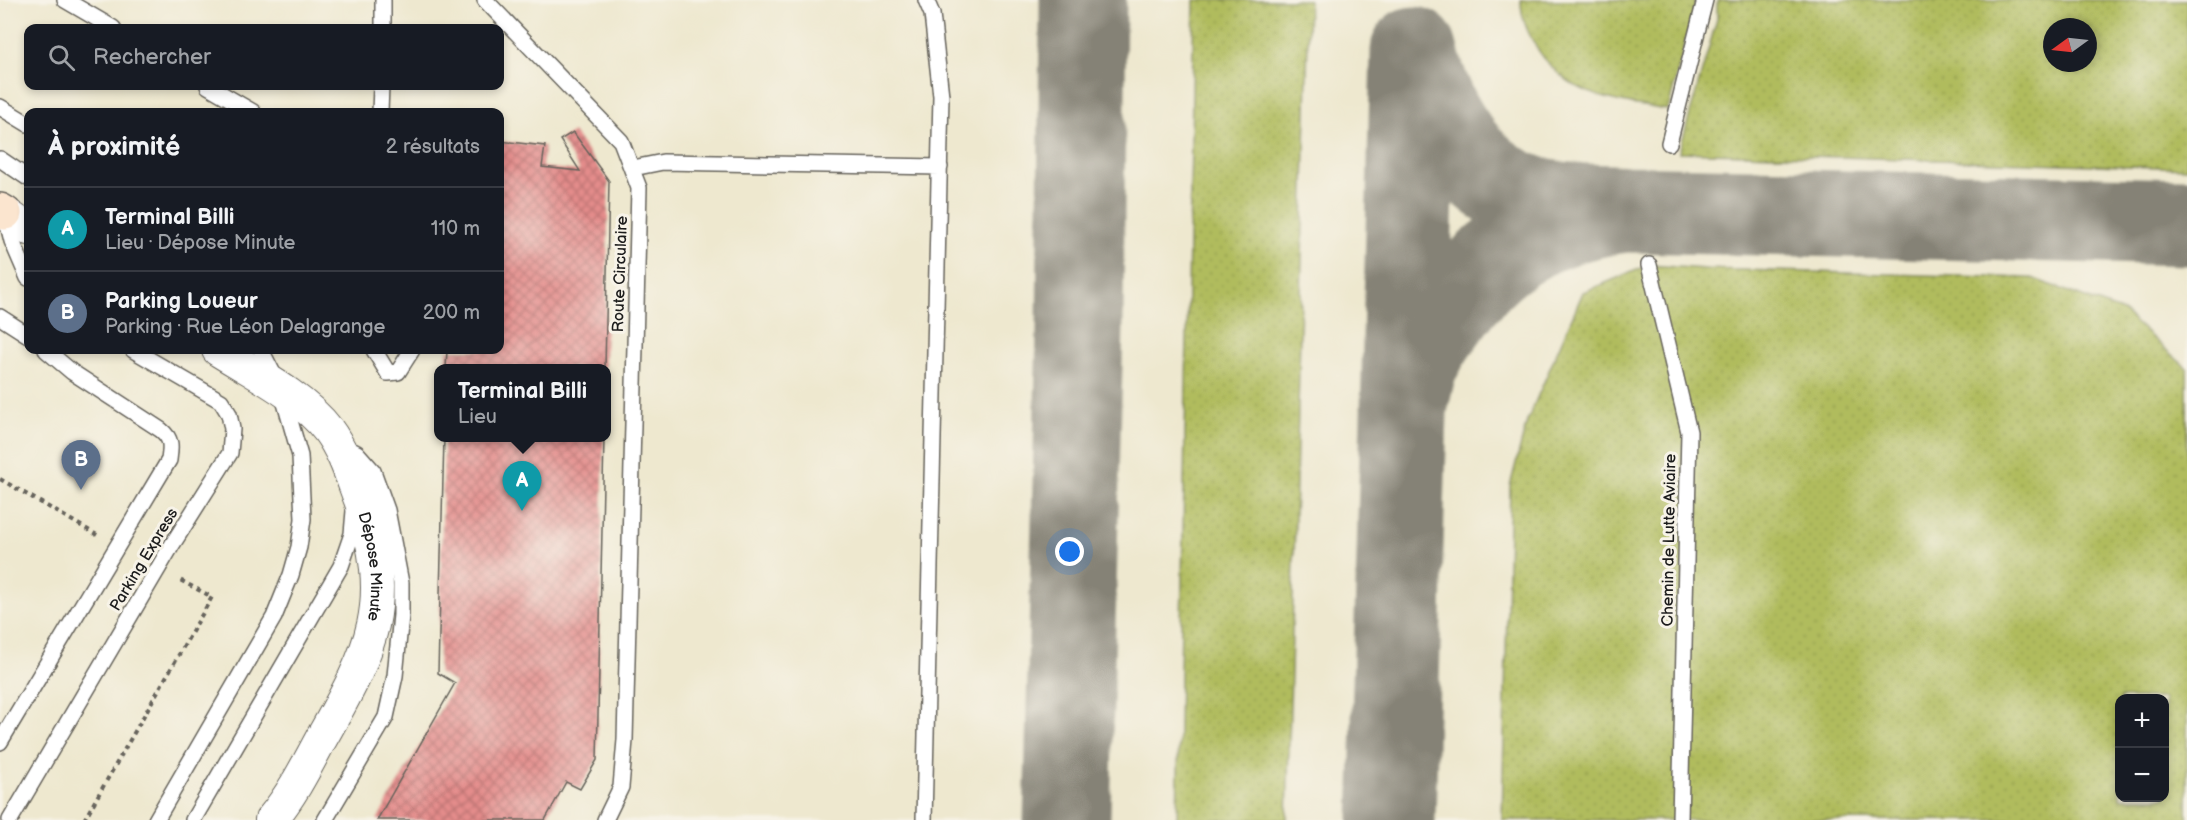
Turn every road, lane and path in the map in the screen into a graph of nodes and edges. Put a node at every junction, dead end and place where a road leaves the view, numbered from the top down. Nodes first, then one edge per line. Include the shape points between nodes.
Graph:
1 (65, 0) edge
2 (383, 0) edge
3 (485, 0) edge
4 (926, 0) edge
5 (1705, 0) edge
6 (106, 24) edge
7 (383, 24) edge
8 (215, 90) edge
9 (381, 90) edge
10 (0, 107) edge
11 (246, 108) edge
12 (380, 108) edge
13 (24, 122) edge
14 (1669, 143) dead end
15 (0, 159) edge
16 (940, 166) junction
17 (633, 168) junction
18 (24, 175) edge
19 (11, 217) edge
20 (1649, 264) dead end
21 (24, 269) edge
22 (0, 317) edge
23 (24, 332) edge
24 (51, 354) edge
25 (141, 354) edge
26 (224, 354) edge
27 (263, 354) edge
28 (376, 354) edge
29 (409, 354) edge
30 (281, 390) junction
31 (334, 441) junction
32 (356, 489) junction
33 (0, 742) edge
34 (10, 820) edge
35 (156, 820) edge
36 (193, 820) edge
37 (271, 820) edge
38 (325, 820) edge
39 (605, 820) edge
40 (924, 820) edge
41 (1680, 820) edge

1 - 6 lane
2 - 7 lane
3 - 17 lane, Route Circulaire via 621,141
4 - 16 lane via 932,14 941,96
5 - 14 lane
8 - 11 lane
9 - 12 lane
10 - 13 lane
15 - 18 lane
16 - 17 lane via 663,162
16 - 40 lane
17 - 39 lane, Route Circulaire via 639,188 625,740 621,787
19 - 21 lane via 12,241
20 - 41 lane, Chemin de Lutte Aviaire via 1689,432
22 - 23 lane
24 - 33 lane via 168,436 171,444 169,459
25 - 34 lane, Parking Express via 221,401 232,429 230,453
26 - 30 street, Dépose Minute
27 - 30 lane
28 - 29 lane via 388,373 398,372
30 - 31 street, Dépose Minute via 327,429
30 - 35 lane via 300,456 303,482 303,519 291,575 274,618
31 - 32 street, Dépose Minute
31 - 38 lane via 357,453 373,471 396,547 401,615 386,717
32 - 36 lane via 352,534 341,566
32 - 37 street, Dépose Minute via 376,553 377,613 366,651 341,704 285,803

